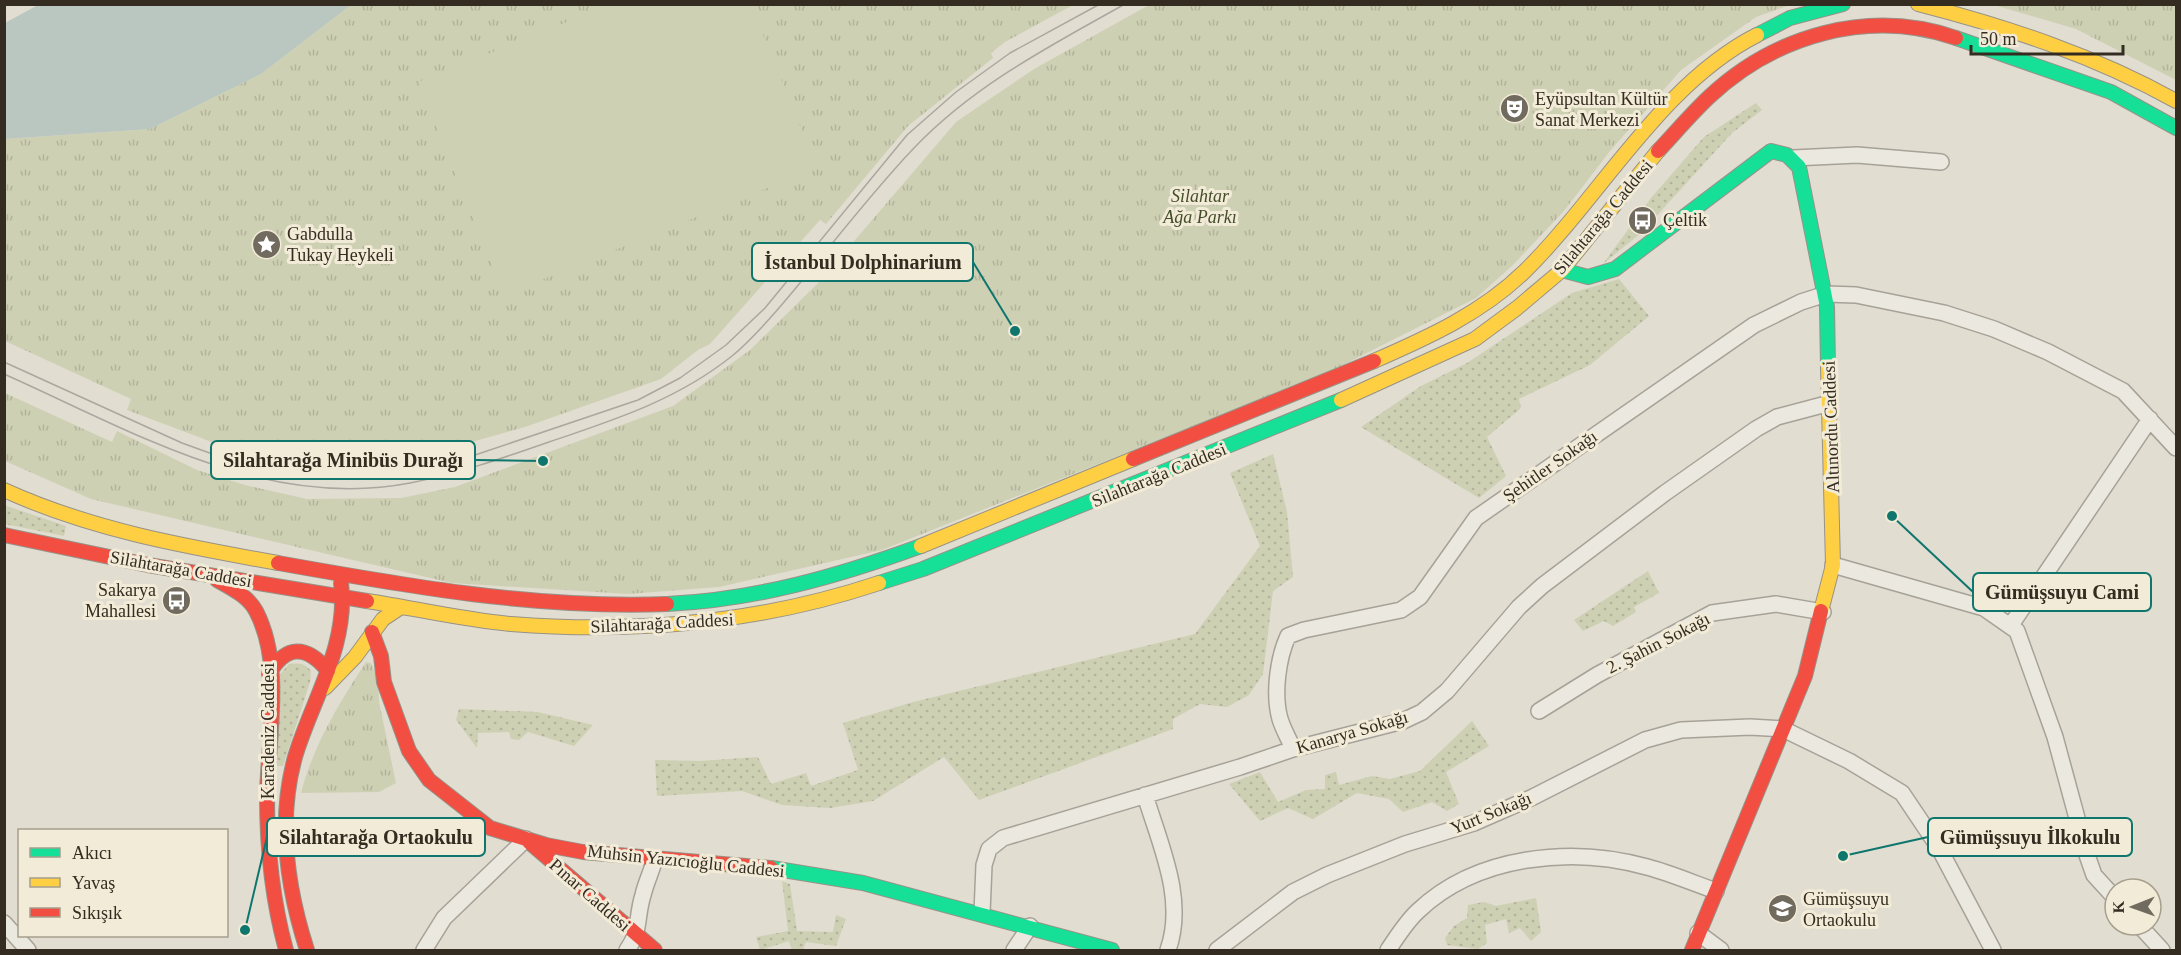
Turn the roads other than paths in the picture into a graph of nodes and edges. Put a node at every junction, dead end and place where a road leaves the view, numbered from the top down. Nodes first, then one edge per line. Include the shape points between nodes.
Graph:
1 (1844, 4) edge
2 (1918, 4) edge
3 (2176, 101) edge
4 (2176, 128) edge
5 (1793, 158) junction
6 (1941, 162) dead end
7 (1562, 270) junction
8 (1826, 294) junction
9 (1830, 403) junction
10 (2150, 419) junction
11 (2176, 448) edge
12 (4, 490) edge
13 (4, 535) edge
14 (1833, 565) junction
15 (331, 572) junction
16 (206, 573) junction
17 (344, 598) junction
18 (401, 608) junction
19 (1823, 612) junction
20 (2011, 625) junction
21 (372, 633) junction
22 (328, 671) junction
23 (269, 674) junction
24 (318, 696) junction
25 (1539, 711) dead end
26 (1783, 729) junction
27 (1293, 749) junction
28 (1145, 795) junction
29 (526, 839) junction
30 (655, 858) junction
31 (2103, 885) edge
32 (1716, 891) junction
33 (982, 913) junction
34 (4, 923) edge
35 (1030, 926) junction
36 (1698, 933) junction
37 (637, 936) junction
38 (2150, 937) edge
39 (28, 951) edge
40 (286, 951) edge
41 (307, 951) edge
42 (424, 951) edge
43 (627, 951) edge
44 (655, 951) edge
45 (1014, 951) edge
46 (1112, 951) edge
47 (1168, 951) edge
48 (1217, 951) edge
49 (1388, 951) edge
50 (1692, 951) edge
51 (1721, 951) edge
52 (1993, 951) edge
53 (2162, 951) edge

1 - 15 main road, Silahtarağa Caddesi via 1794,16 1762,32 1692,82 1650,125 1543,253 1473,314 1320,385 930,542 859,568 790,586 690,602 634,606 489,597
2 - 3 main road via 1956,13 2117,70
4 - 7 main road, Silahtarağa Caddesi via 2110,92 1944,34 1892,26 1823,31 1763,57 1710,96 1650,160
5 - 6 street via 1857,155
5 - 7 main road via 1771,151 1762,156 1615,269 1592,279
5 - 8 main road, Altınordu Caddesi via 1799,167
7 - 18 main road, Silahtarağa Caddesi via 1498,323 1444,354 1351,396 978,548 832,599 727,621 632,628 510,624
8 - 9 main road, Altınordu Caddesi
8 - 10 street via 1905,303 1994,328 2083,368 2123,391
8 - 27 street, Şehitler Sokağı via 1754,324 1476,518 1420,597 1401,610 1288,636 1281,650 1277,693 1279,717
9 - 14 main road, Altınordu Caddesi
9 - 27 street, Kanarya Sokağı via 1777,417 1756,429 1542,586 1518,607 1447,691 1422,712 1403,721
10 - 11 street
10 - 20 street
12 - 15 main road, Silahtarağa Caddesi via 118,531
13 - 16 main road, Silahtarağa Caddesi
14 - 19 main road, Altınordu Caddesi
14 - 20 street via 1984,608
15 - 17 main road via 341,584
16 - 17 main road, Silahtarağa Caddesi
16 - 23 main road, Karadeniz Caddesi via 255,610 265,639
17 - 18 main road, Silahtarağa Caddesi
17 - 22 main road, Karadeniz Caddesi
18 - 21 main road via 383,619
19 - 25 street, 2. Şahin Sokağı via 1776,604 1712,613
19 - 26 main road, Altınordu Caddesi
20 - 31 street via 2023,642 2094,875
21 - 24 main road
21 - 29 main road, Muhsin Yazıcıoğlu Caddesi via 381,656 384,682 409,751 429,780 490,828
22 - 23 main road via 314,656 298,651 278,659
22 - 24 main road, Karadeniz Caddesi
23 - 40 main road, Karadeniz Caddesi via 269,850 272,890
24 - 41 main road, Karadeniz Caddesi via 295,757 286,800 292,901
26 - 32 main road, Altınordu Caddesi
26 - 48 street, Yurt Sokağı via 1682,730 1645,740 1474,823 1405,844 1327,875 1293,892
26 - 52 street via 1849,761 1902,793 1939,848
27 - 28 street, Kanarya Sokağı
28 - 33 street, Kanarya Sokağı via 1003,838 989,849 984,865
28 - 47 street via 1175,906
29 - 30 main road, Muhsin Yazıcıoğlu Caddesi via 583,852
29 - 37 main road, Pınar Caddesi
29 - 42 street via 444,918
30 - 33 main road, Muhsin Yazıcıoğlu Caddesi via 763,867 863,883
30 - 37 street via 643,894
32 - 36 main road, Altınordu Caddesi
32 - 49 street via 1646,866 1595,857 1531,858 1492,870 1437,896 1417,912
33 - 35 main road, Muhsin Yazıcıoğlu Caddesi
34 - 39 street
35 - 45 street
35 - 46 main road, Muhsin Yazıcıoğlu Caddesi
36 - 50 main road, Altınordu Caddesi
36 - 51 street
37 - 43 street
37 - 44 main road, Pınar Caddesi
38 - 53 street

